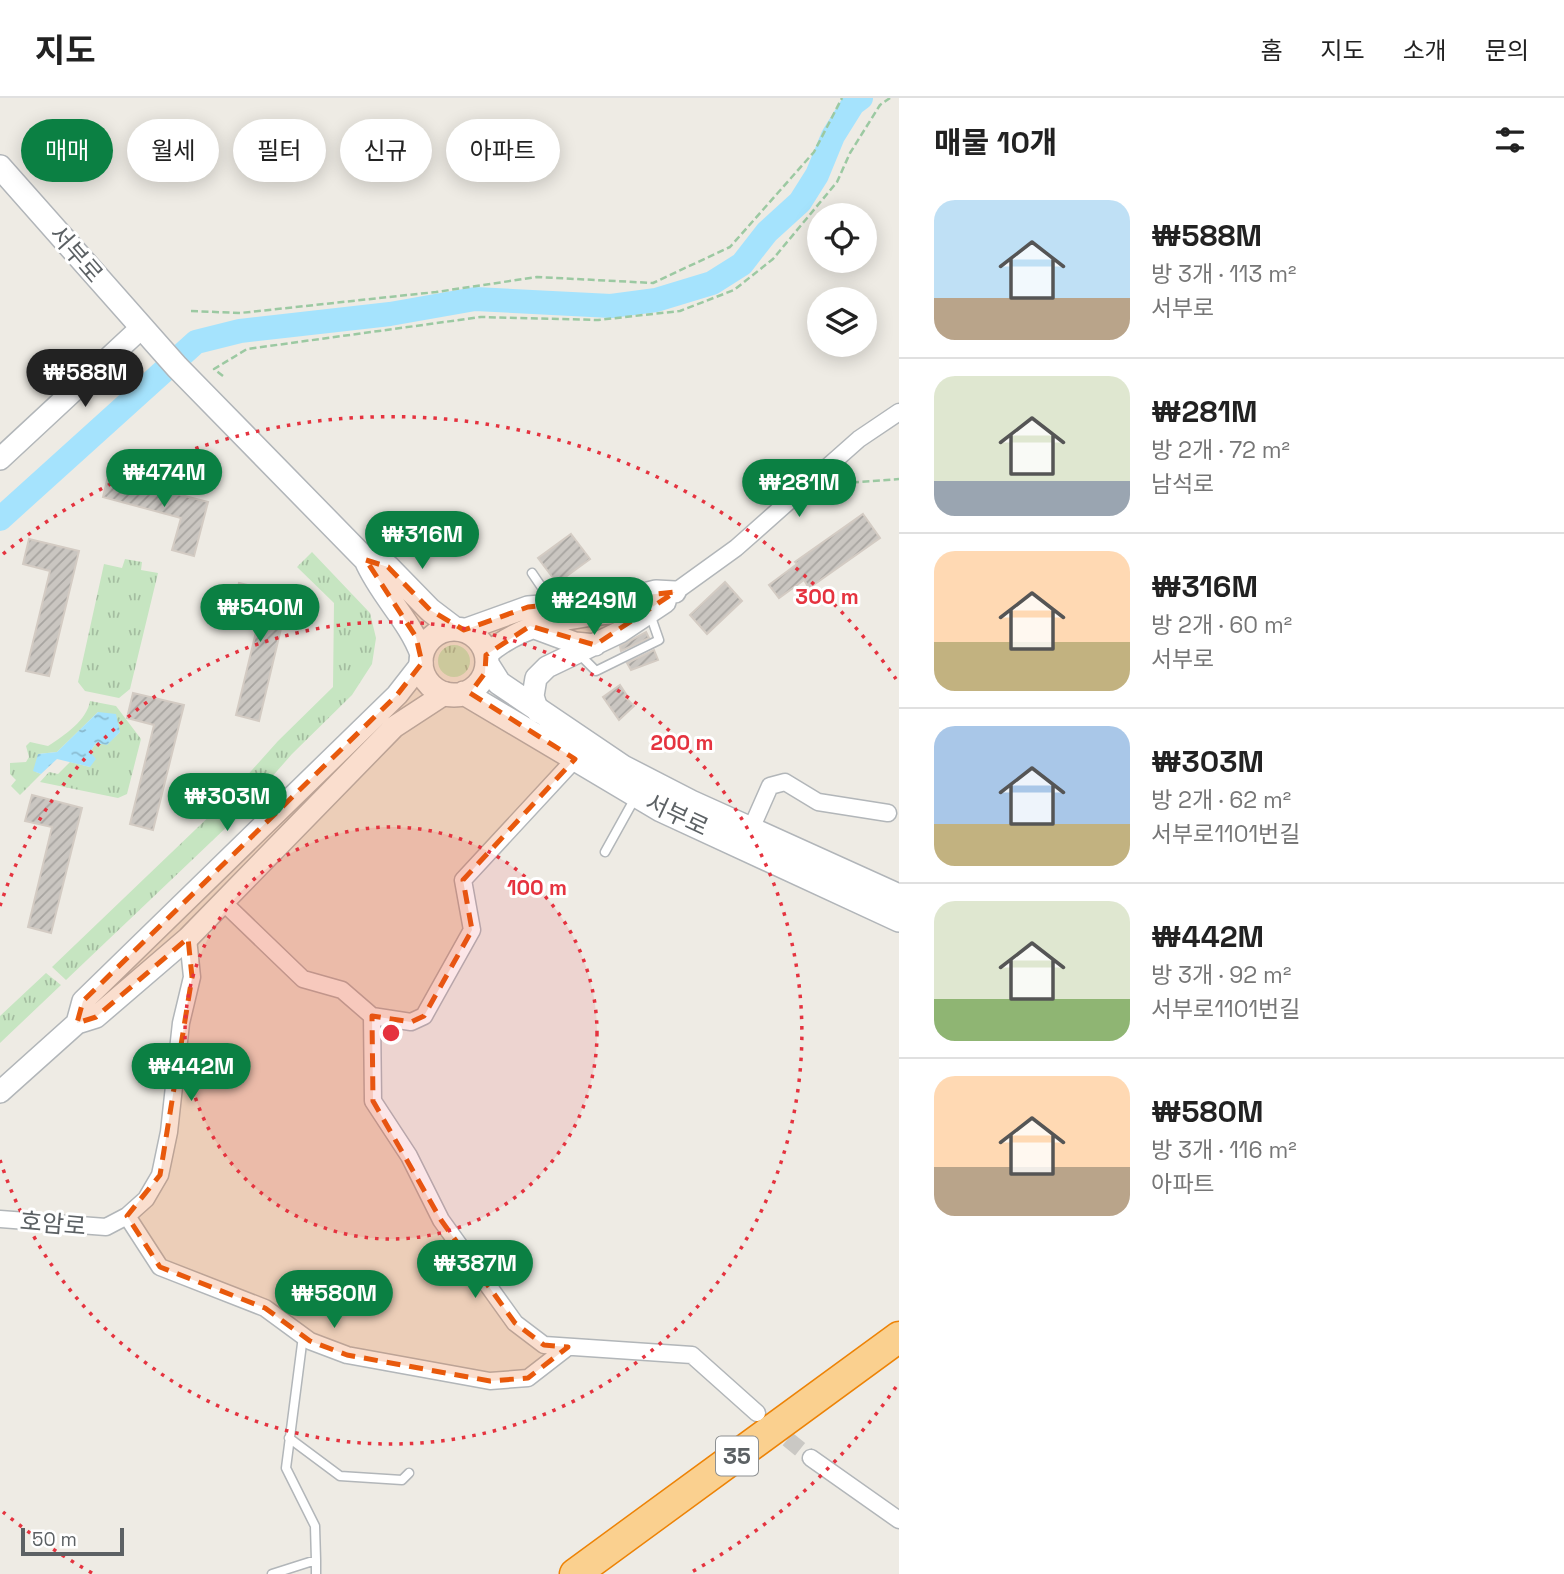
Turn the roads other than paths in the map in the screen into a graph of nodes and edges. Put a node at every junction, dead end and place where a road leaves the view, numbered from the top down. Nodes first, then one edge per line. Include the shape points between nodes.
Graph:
1 (0, 167) edge
2 (147, 335) junction
3 (899, 412) edge
4 (0, 459) edge
5 (366, 560) junction
6 (532, 573) dead end
7 (663, 602) junction
8 (552, 604) junction
9 (530, 626) junction
10 (459, 630) junction
11 (587, 649) junction
12 (422, 659) junction
13 (487, 660) junction
14 (455, 693) junction
15 (538, 712) junction
16 (575, 759) junction
17 (636, 795) junction
18 (888, 813) dead end
19 (751, 828) junction
20 (605, 852) dead end
21 (899, 896) edge
22 (222, 901) junction
23 (899, 920) edge
24 (188, 938) junction
25 (373, 1016) junction
26 (77, 1023) junction
27 (0, 1091) edge
28 (127, 1216) junction
29 (0, 1219) edge
30 (303, 1336) junction
31 (899, 1337) edge
32 (568, 1347) junction
33 (899, 1361) edge
34 (757, 1413) tunnel mouth
35 (289, 1438) junction
36 (811, 1458) tunnel mouth
37 (409, 1473) dead end
38 (899, 1520) edge
39 (316, 1560) junction
40 (272, 1574) edge
41 (316, 1574) edge
42 (575, 1574) edge
43 (607, 1574) edge

1 - 2 main road, 서부로
2 - 4 street
2 - 5 main road, 서부로
3 - 7 street via 859,439 736,548
5 - 10 main road via 388,566 430,610
5 - 12 main road via 377,585 405,618
6 - 8 lane
7 - 8 street via 656,591 620,600
7 - 9 street
7 - 11 street
8 - 10 street via 528,607
9 - 11 street
9 - 13 street via 505,639
10 - 12 main road via 431,639
10 - 13 main road via 478,640
11 - 15 street via 547,667 536,678 533,696
12 - 14 main road via 427,680
12 - 26 street via 407,685 83,1001
13 - 14 main road via 481,681
13 - 15 main road, 서부로 via 499,682
14 - 16 main road, 서부로 via 475,696
14 - 22 street via 394,727
15 - 19 main road, 서부로 via 623,767
16 - 17 main road, 서부로
16 - 25 street via 463,880 472,930 424,1016 411,1022
17 - 20 lane
17 - 23 main road, 서부로
18 - 19 street via 818,802 785,782 770,786
19 - 21 main road, 서부로
22 - 24 street
22 - 25 street via 303,978 342,990
24 - 26 street via 96,1017
24 - 28 street via 192,977 181,1023 160,1175 146,1199
25 - 32 street via 373,1101 409,1156 440,1220 515,1323 544,1345
26 - 27 street
28 - 29 street, 호암로 via 106,1227
28 - 30 street via 160,1267 265,1308
30 - 32 street via 347,1354 490,1381 528,1378
30 - 35 lane
31 - 42 highway, 35
32 - 34 street via 692,1355
33 - 43 highway, 35
35 - 37 lane via 340,1476 402,1480
35 - 39 lane via 286,1468 315,1526
36 - 38 street
39 - 40 lane
39 - 41 lane

